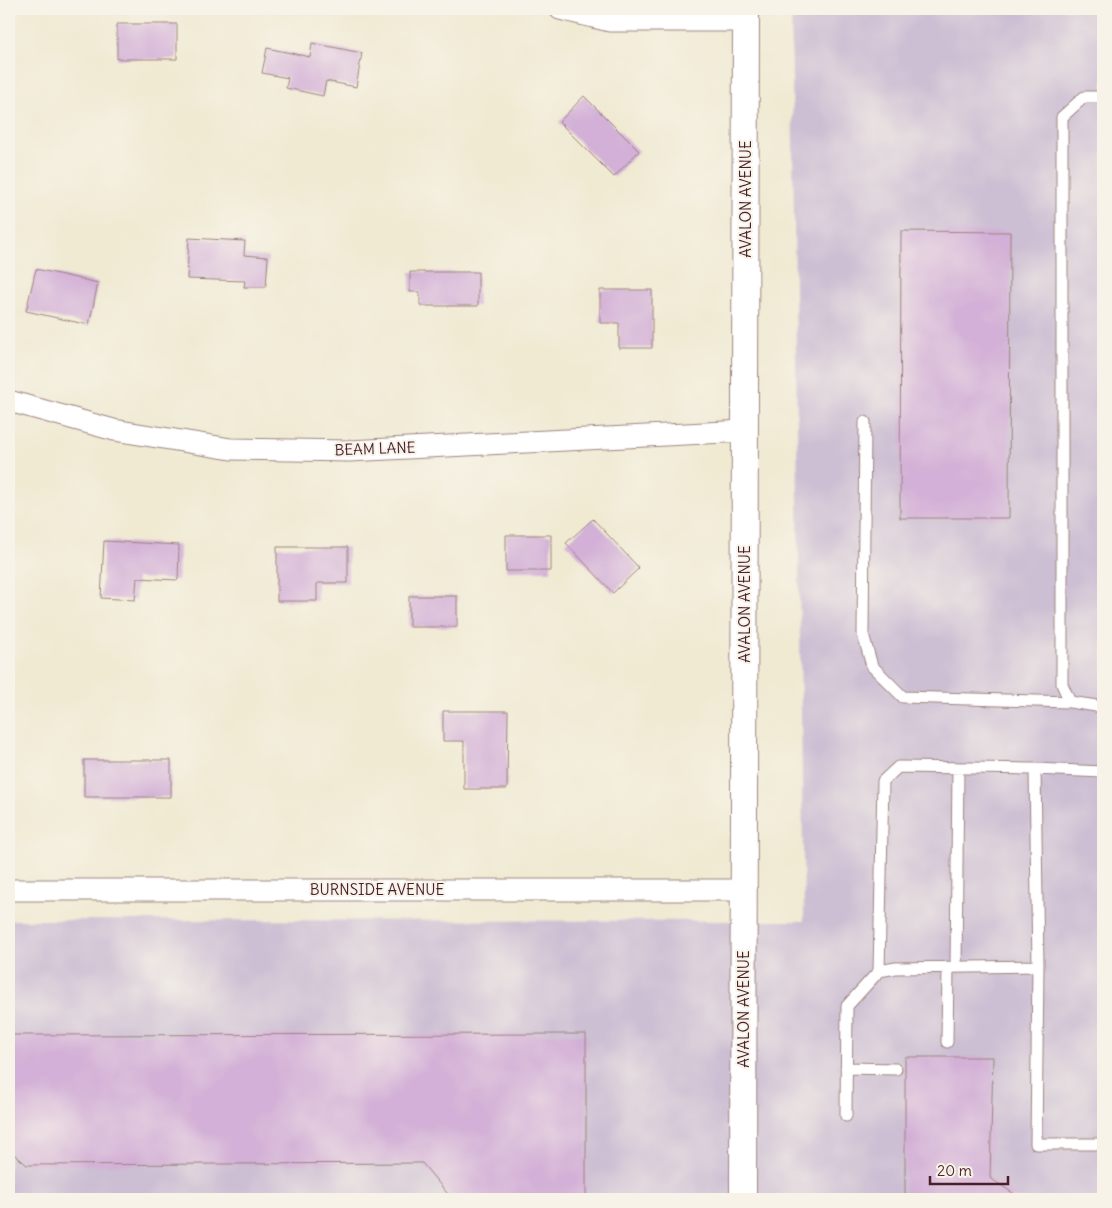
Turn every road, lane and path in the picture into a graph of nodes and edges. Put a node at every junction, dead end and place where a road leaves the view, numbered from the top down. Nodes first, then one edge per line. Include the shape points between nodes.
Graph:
1 (560, 9) edge
2 (746, 15) edge
3 (1103, 97) edge
4 (9, 402) edge
5 (865, 422) dead end
6 (745, 431) junction
7 (1070, 702) junction
8 (1103, 707) edge
9 (958, 768) junction
10 (1035, 769) junction
11 (1103, 772) edge
12 (9, 890) edge
13 (744, 890) junction
14 (1038, 966) junction
15 (952, 967) junction
16 (879, 971) junction
17 (947, 1042) dead end
18 (846, 1068) junction
19 (896, 1069) dead end
20 (846, 1116) dead end
21 (1103, 1144) edge
22 (743, 1199) edge

1 - 2 street via 610,20
2 - 6 street, AVALON AVENUE
3 - 7 lane via 1084,97 1062,117 1062,684
4 - 6 street, BEAM LANE via 114,430 231,448 350,451
5 - 7 lane via 863,634 872,666 903,697
6 - 13 street, AVALON AVENUE
7 - 8 lane
9 - 10 lane
9 - 15 lane
9 - 16 lane via 898,768 883,781
10 - 11 lane
10 - 14 lane
12 - 13 street, BURNSIDE AVENUE
13 - 22 street, AVALON AVENUE
14 - 15 lane
14 - 21 lane via 1036,1144
15 - 16 lane
15 - 17 lane
16 - 18 lane via 847,1006
18 - 19 lane
18 - 20 lane

